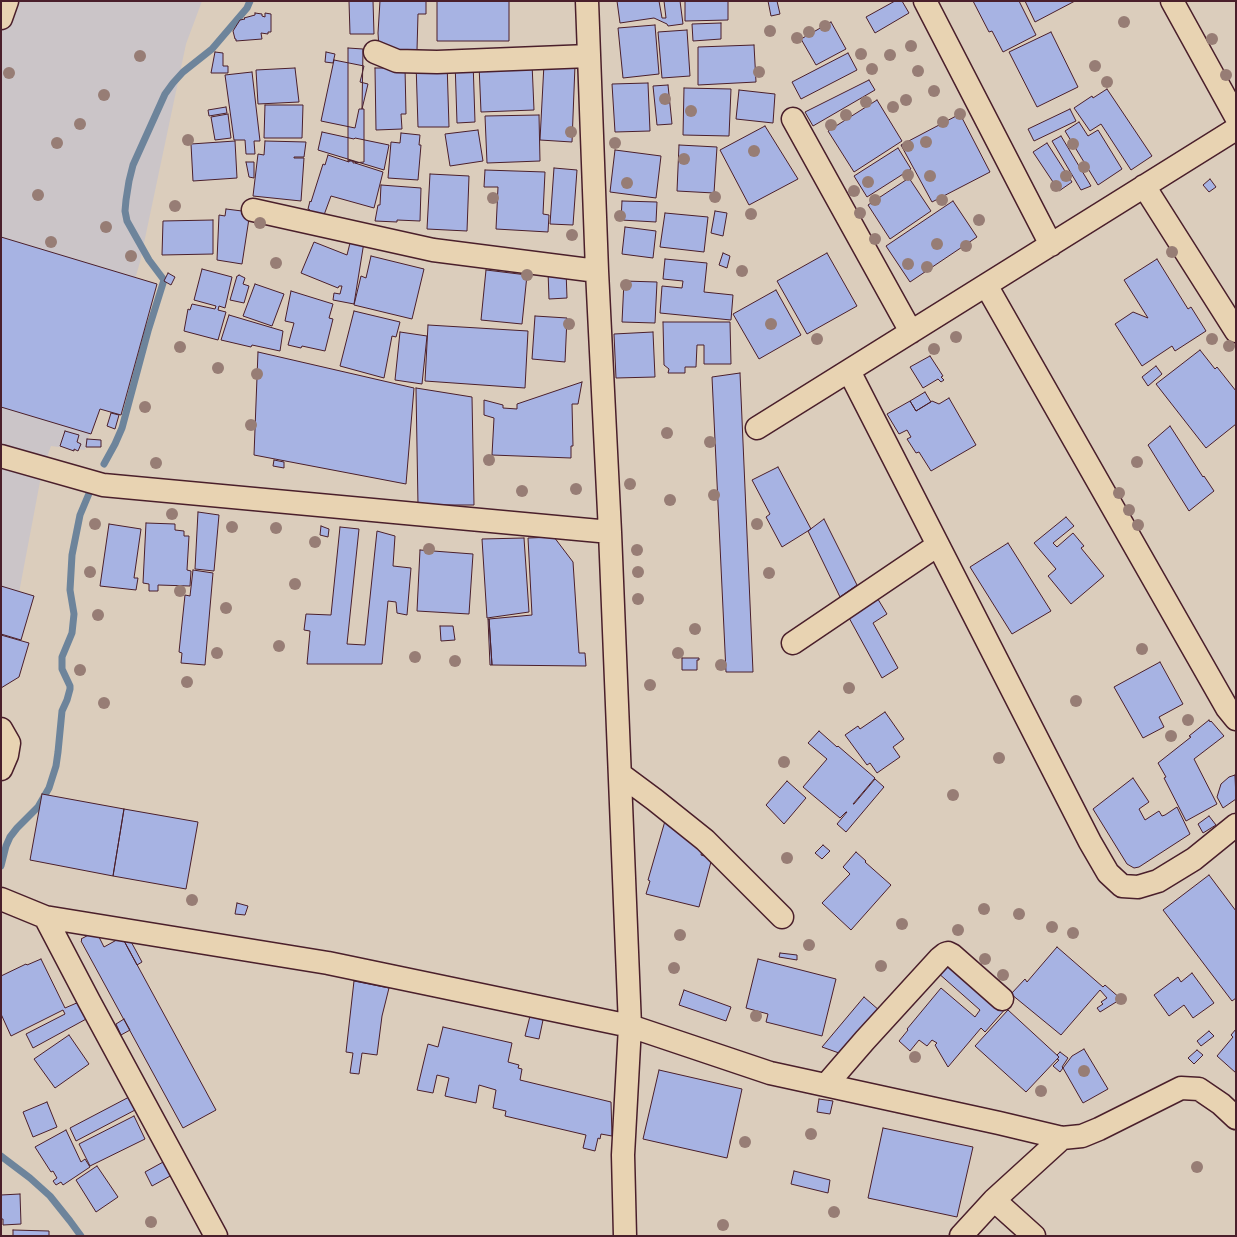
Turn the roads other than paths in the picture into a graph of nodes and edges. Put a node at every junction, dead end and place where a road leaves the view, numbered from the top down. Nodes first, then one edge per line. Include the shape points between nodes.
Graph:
1 (7, 1) edge
2 (587, 1) edge
3 (925, 1) edge
4 (1172, 1) edge
5 (1, 18) edge
6 (375, 52) dead end
7 (589, 56) junction
8 (1236, 117) edge
9 (793, 119) dead end
10 (1236, 129) edge
11 (1144, 186) junction
12 (254, 210) dead end
13 (1051, 244) junction
14 (597, 271) junction
15 (986, 285) junction
16 (1236, 330) edge
17 (911, 332) junction
18 (849, 371) junction
19 (757, 428) dead end
20 (1, 456) edge
21 (610, 532) junction
22 (938, 545) junction
23 (793, 643) dead end
24 (1236, 719) edge
25 (1, 729) edge
26 (1, 769) edge
27 (620, 774) junction
28 (1236, 825) edge
29 (1, 899) edge
30 (45, 917) junction
31 (782, 917) dead end
32 (1002, 999) dead end
33 (630, 1026) junction
34 (826, 1085) junction
35 (1236, 1118) edge
36 (1062, 1138) junction
37 (994, 1200) junction
38 (216, 1236) edge
39 (625, 1236) edge
40 (961, 1236) edge
41 (1034, 1236) edge

1 - 5 street
2 - 7 street
3 - 13 street
4 - 8 street
6 - 7 street via 397,61 437,62
7 - 14 street
9 - 17 street
10 - 11 street
11 - 13 street
11 - 16 street
12 - 14 street via 433,250
13 - 15 street
14 - 21 street
15 - 17 street
15 - 24 street via 1227,708
17 - 18 street
18 - 19 street
18 - 22 street
20 - 21 street via 103,485
21 - 27 street
22 - 23 street
22 - 28 street via 1108,873 1122,886 1138,887 1158,881 1194,859
25 - 26 street via 9,743
27 - 31 street via 705,840
27 - 33 street
29 - 30 street
30 - 33 street via 328,963
30 - 38 street
32 - 34 street via 952,955 945,954
33 - 34 street via 770,1073
33 - 39 street via 623,1155
34 - 36 street
35 - 36 street via 1199,1089 1181,1088 1099,1130 1082,1136
36 - 37 street
37 - 40 street
37 - 41 street

